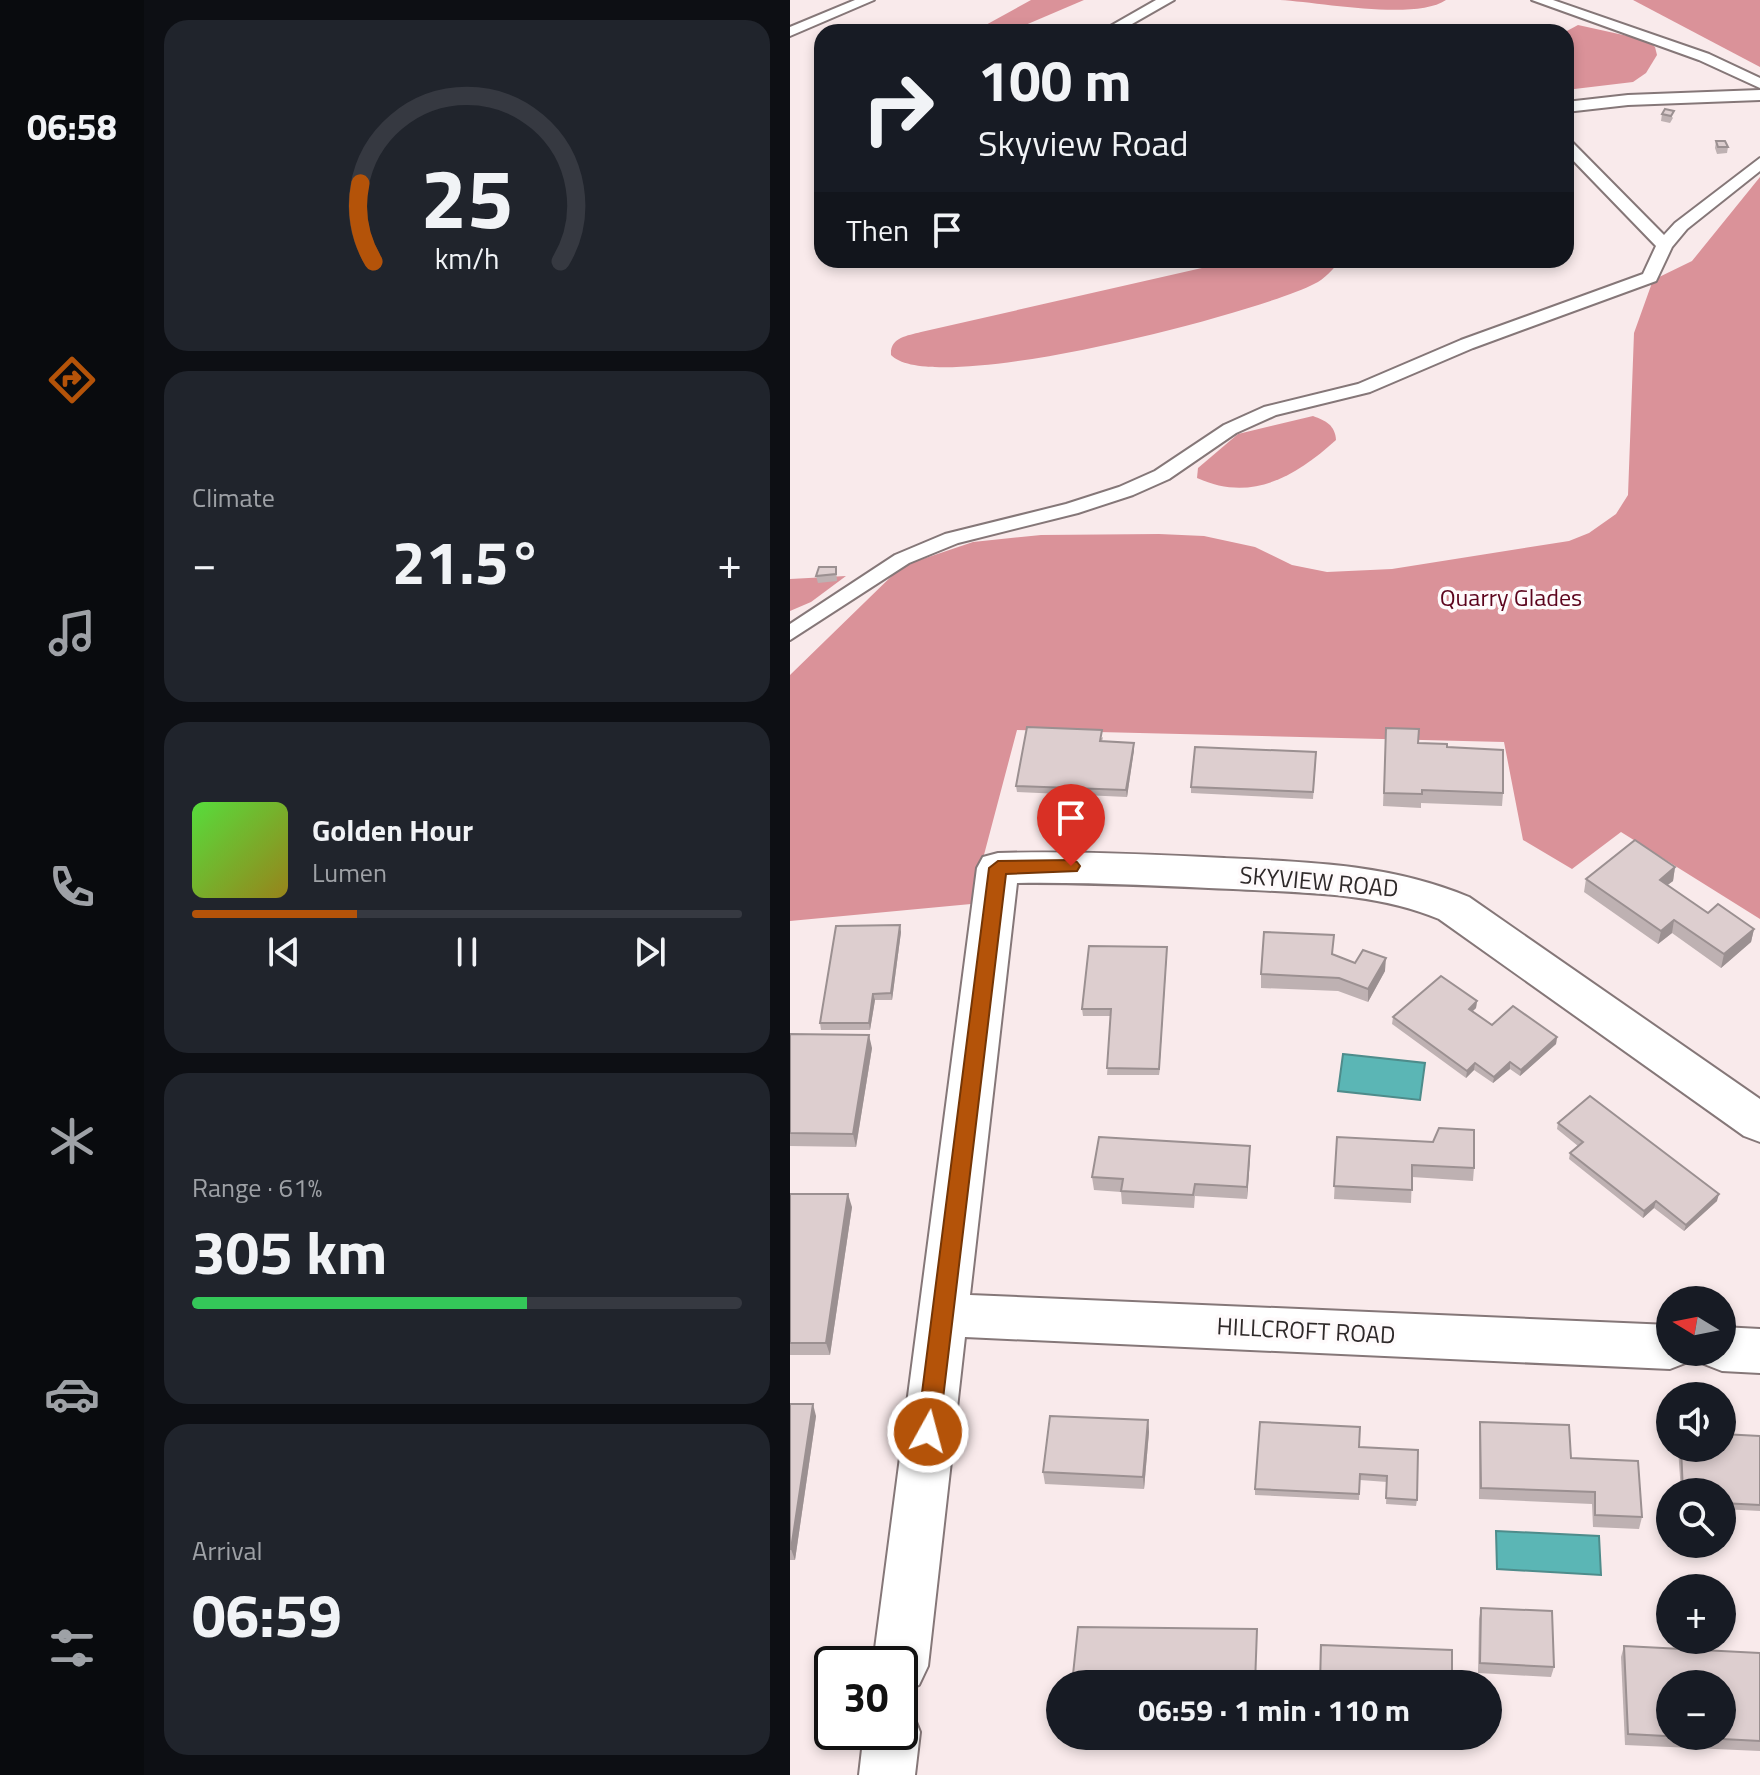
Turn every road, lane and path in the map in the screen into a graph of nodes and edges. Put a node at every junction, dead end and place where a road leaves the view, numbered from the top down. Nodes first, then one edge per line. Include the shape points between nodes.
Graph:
1 (867, 0) edge
2 (1167, 0) edge
3 (1539, 0) edge
4 (1122, 24) edge
5 (790, 32) edge
6 (1760, 84) edge
7 (1760, 95) edge
8 (1574, 106) edge
9 (1574, 152) edge
10 (1760, 163) edge
11 (1664, 245) junction
12 (790, 633) edge
13 (1760, 1123) edge
14 (943, 1315) junction
15 (1656, 1346) edge
16 (1736, 1350) edge
17 (1760, 1351) edge
18 (902, 1646) edge
19 (890, 1750) edge
20 (887, 1775) edge

1 - 5 lane
2 - 4 lane
3 - 6 lane via 1704,57
7 - 8 lane
9 - 11 lane
10 - 11 lane
11 - 12 lane via 1650,277 1364,388 1270,411 1126,491 952,538 902,559
13 - 14 street, SKYVIEW ROAD via 1432,897 1298,877 1071,866 998,868
14 - 15 street, HILLCROFT ROAD
14 - 18 street
16 - 17 street
19 - 20 street

